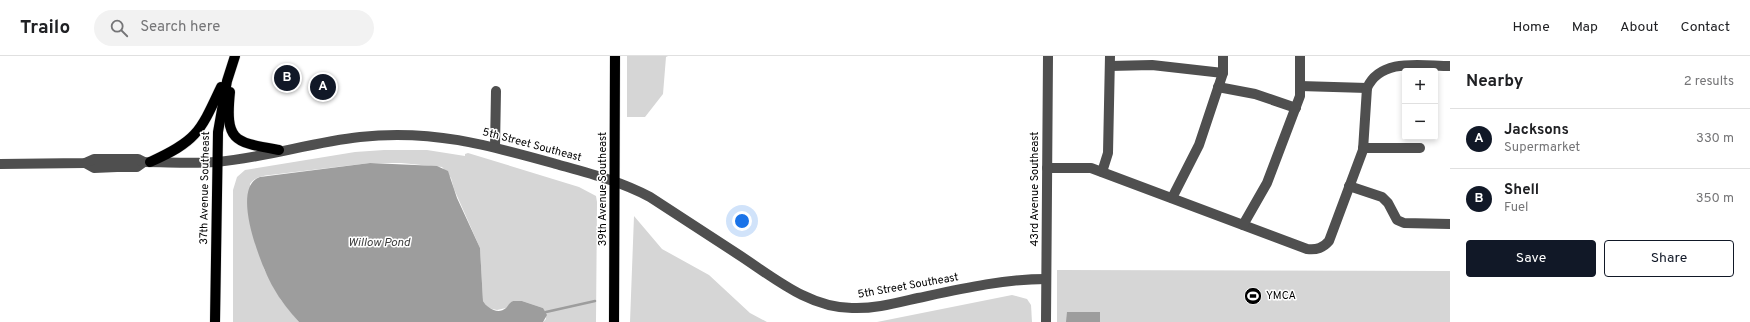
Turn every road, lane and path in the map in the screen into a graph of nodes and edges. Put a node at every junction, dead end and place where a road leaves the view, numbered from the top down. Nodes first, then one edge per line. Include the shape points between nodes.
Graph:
1 (615, 56) edge
2 (1048, 56) edge
3 (1223, 56) edge
4 (1300, 56) edge
5 (234, 61) edge
6 (1110, 61) edge
7 (1450, 66) edge
8 (1222, 73) junction
9 (1218, 86) junction
10 (1300, 86) junction
11 (1367, 88) junction
12 (496, 90) dead end
13 (1296, 108) junction
14 (495, 147) junction
15 (1363, 148) junction
16 (1420, 148) dead end
17 (279, 150) junction
18 (147, 162) junction
19 (217, 162) junction
20 (0, 164) edge
21 (1047, 168) junction
22 (1102, 172) junction
23 (614, 181) junction
24 (1350, 186) junction
25 (1172, 198) junction
26 (1450, 224) edge
27 (1243, 225) junction
28 (1046, 279) junction
29 (215, 322) edge
30 (614, 322) edge
31 (1046, 322) edge

1 - 23 main road, 39th Avenue Southeast
2 - 21 street, 43rd Avenue Southeast
3 - 8 street
4 - 10 street
5 - 17 main road via 228,104 231,130 244,143
5 - 18 main road via 200,131 182,147
5 - 19 main road, 37th Avenue Southeast via 219,120
6 - 8 street
6 - 22 street via 1108,152
7 - 11 street via 1394,66 1374,75
8 - 9 street
9 - 13 street via 1255,94
9 - 25 street via 1199,145
10 - 11 street
10 - 13 street
11 - 15 street
12 - 14 street
13 - 27 street via 1267,183
14 - 17 street, 5th Street Southeast via 457,138 409,134 360,137
14 - 23 street, 5th Street Southeast
15 - 16 street
15 - 24 street
17 - 19 street, 5th Street Southeast
18 - 19 street, 5th Street Southeast
18 - 20 street, 5th Street Southeast via 138,159 94,159 85,163
19 - 29 main road, 37th Avenue Southeast
21 - 22 street via 1092,168
21 - 28 street, 43rd Avenue Southeast
22 - 25 street
23 - 28 street, 5th Street Southeast via 650,197 804,297 821,304 836,307 874,306 977,286
23 - 30 main road, 39th Avenue Southeast
24 - 26 street via 1382,197 1388,202 1397,220 1404,223
24 - 27 street via 1329,241 1319,249 1307,249
25 - 27 street
28 - 31 street, 43rd Avenue Southeast

